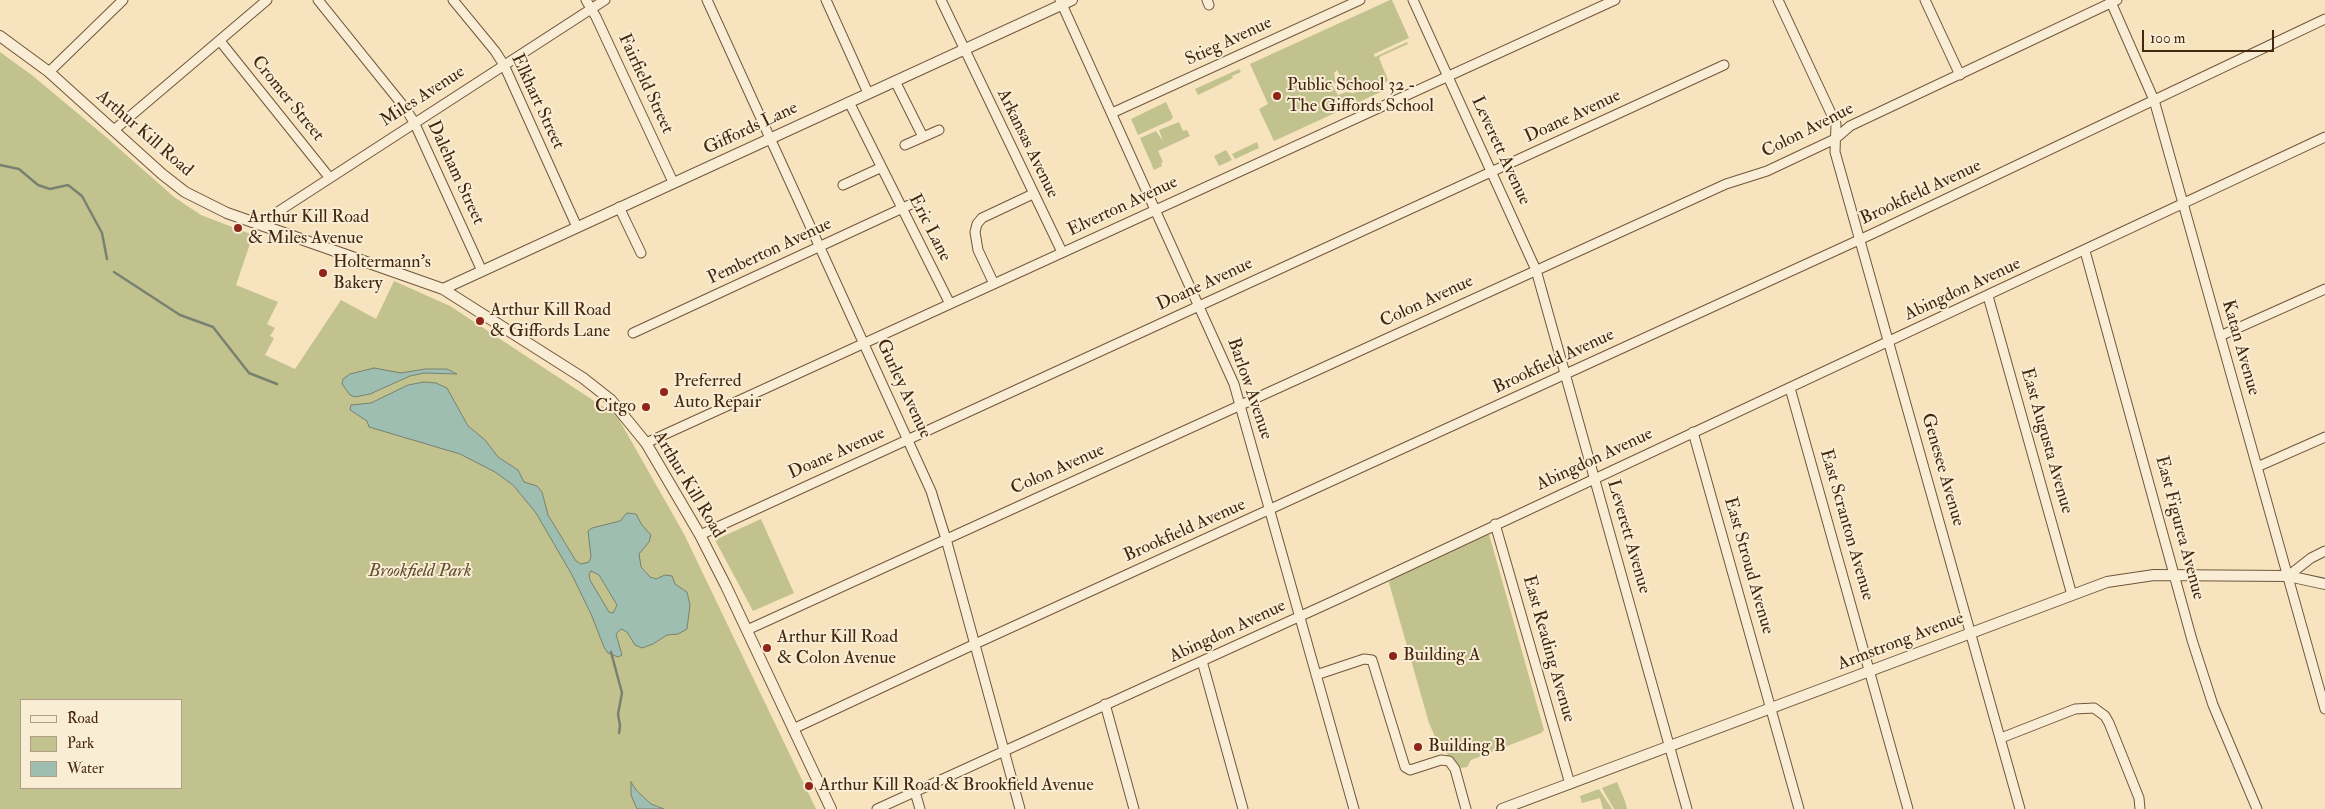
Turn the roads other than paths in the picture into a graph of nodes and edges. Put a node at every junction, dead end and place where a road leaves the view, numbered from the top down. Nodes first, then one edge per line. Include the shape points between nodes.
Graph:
1 (122, 0) edge
2 (267, 0) edge
3 (318, 0) edge
4 (453, 0) edge
5 (586, 0) edge
6 (605, 0) edge
7 (708, 0) edge
8 (826, 0) edge
9 (941, 0) edge
10 (1360, 0) edge
11 (1413, 0) edge
12 (1615, 0) edge
13 (1778, 0) edge
14 (1925, 0) edge
15 (2113, 1) edge
16 (1065, 2) edge
17 (592, 8) junction
18 (2325, 19) edge
19 (0, 36) edge
20 (220, 41) junction
21 (964, 50) junction
22 (504, 65) junction
23 (1724, 65) dead end
24 (48, 72) junction
25 (1960, 75) junction
26 (1448, 76) junction
27 (895, 81) junction
28 (868, 93) junction
29 (2154, 100) junction
30 (849, 102) junction
31 (1112, 113) junction
32 (414, 122) junction
33 (114, 130) junction
34 (939, 130) dead end
35 (923, 137) junction
36 (2325, 137) edge
37 (771, 138) junction
38 (1835, 139) junction
39 (905, 145) dead end
40 (880, 168) junction
41 (1492, 172) junction
42 (329, 177) junction
43 (673, 182) junction
44 (844, 185) dead end
45 (1033, 194) junction
46 (920, 200) dead end
47 (2183, 204) junction
48 (619, 207) junction
49 (902, 209) junction
50 (1156, 210) junction
51 (260, 224) junction
52 (577, 227) junction
53 (1860, 240) junction
54 (821, 247) junction
55 (2085, 251) junction
56 (1062, 252) junction
57 (640, 254) dead end
58 (1536, 270) junction
59 (482, 271) junction
60 (994, 284) junction
61 (443, 289) junction
62 (2325, 289) edge
63 (1988, 296) junction
64 (950, 304) junction
65 (1200, 305) junction
66 (633, 333) dead end
67 (2220, 336) junction
68 (863, 342) junction
69 (1890, 342) junction
70 (1566, 374) junction
71 (1790, 388) junction
72 (1241, 405) junction
73 (1693, 432) junction
74 (2325, 437) edge
75 (908, 440) junction
76 (646, 443) junction
77 (2257, 467) junction
78 (1594, 478) junction
79 (1270, 510) junction
80 (1495, 524) junction
81 (700, 535) junction
82 (946, 539) junction
83 (2325, 552) edge
84 (2176, 575) junction
85 (2288, 576) junction
86 (2325, 584) edge
87 (2072, 595) junction
88 (1300, 617) junction
89 (747, 630) junction
90 (1971, 633) junction
91 (975, 644) junction
92 (1202, 662) junction
93 (1870, 671) junction
94 (1316, 675) junction
95 (1105, 704) junction
96 (1770, 709) junction
97 (2325, 709) edge
98 (793, 730) junction
99 (2000, 738) junction
100 (1670, 746) junction
101 (1004, 751) junction
102 (1570, 784) junction
103 (915, 792) junction
104 (831, 809) edge
105 (877, 809) edge
106 (920, 809) edge
107 (1020, 809) edge
108 (1134, 809) edge
109 (1243, 809) edge
110 (1354, 809) edge
111 (1466, 809) edge
112 (1502, 809) edge
113 (1687, 809) edge
114 (1799, 809) edge
115 (1908, 809) edge
116 (2020, 809) edge
117 (2140, 809) edge
118 (2257, 809) edge

1 - 24 street
2 - 20 street
3 - 32 street, Daleham Street
4 - 22 street, Elkhart Street
5 - 17 street, Fairfield Street
6 - 17 street, Miles Avenue
7 - 37 street, Gurley Avenue
8 - 28 street
9 - 21 street, Arkansas Avenue
10 - 31 street, Stieg Avenue
11 - 26 street, Leverett Avenue
12 - 26 street, Elverton Avenue
13 - 38 street, Genesee Avenue via 1836,124
14 - 25 street
15 - 25 street, Colon Avenue
15 - 29 street, Katan Avenue
16 - 21 street, Giffords Lane
16 - 31 street, Barlow Avenue
17 - 22 street, Miles Avenue
17 - 43 street, Fairfield Street
18 - 29 street, Brookfield Avenue
19 - 24 street, Arthur Kill Road
20 - 33 street
20 - 42 street, Cromer Street
21 - 27 street, Giffords Lane
21 - 45 street, Arkansas Avenue
22 - 32 street, Miles Avenue
22 - 52 street, Elkhart Street
23 - 41 street, Doane Avenue
24 - 33 street, Arthur Kill Road
25 - 38 street, Colon Avenue via 1850,126
26 - 41 street, Leverett Avenue
26 - 50 street, Elverton Avenue
27 - 28 street, Giffords Lane
27 - 35 street
28 - 30 street, Giffords Lane
29 - 47 street, Katan Avenue
29 - 53 street, Brookfield Avenue
30 - 37 street, Giffords Lane
30 - 40 street, Eric Lane
31 - 50 street, Barlow Avenue
32 - 42 street, Miles Avenue
32 - 59 street, Daleham Street
33 - 51 street, Arthur Kill Road via 185,192 226,213
34 - 35 street
35 - 39 street
36 - 47 street, Abingdon Avenue
37 - 43 street, Giffords Lane
37 - 54 street, Gurley Avenue
38 - 53 street, Genesee Avenue via 1835,152
38 - 58 street, Colon Avenue via 1767,171 1726,184
40 - 44 street
40 - 49 street, Eric Lane
41 - 58 street, Leverett Avenue
41 - 65 street, Doane Avenue
42 - 51 street, Miles Avenue
43 - 48 street, Giffords Lane
45 - 56 street, Arkansas Avenue
45 - 60 street via 982,218 977,224 978,250
46 - 49 street, Pemberton Avenue
47 - 55 street, Abingdon Avenue
47 - 67 street, Katan Avenue
48 - 52 street, Giffords Lane
48 - 57 street
49 - 54 street, Pemberton Avenue
49 - 64 street, Eric Lane
50 - 56 street, Elverton Avenue
50 - 65 street, Barlow Avenue
51 - 61 street, Arthur Kill Road
52 - 59 street, Giffords Lane
53 - 69 street, Genesee Avenue
53 - 70 street, Brookfield Avenue
54 - 66 street, Pemberton Avenue
54 - 68 street, Gurley Avenue
55 - 63 street, Abingdon Avenue
55 - 84 street, East Figurea Avenue
56 - 60 street, Elverton Avenue
58 - 70 street, Leverett Avenue
58 - 72 street, Colon Avenue
59 - 61 street, Giffords Lane
60 - 64 street, Elverton Avenue
61 - 76 street, Arthur Kill Road via 602,392
62 - 67 street
63 - 69 street, Abingdon Avenue
63 - 87 street, East Augusta Avenue
64 - 68 street, Elverton Avenue
65 - 72 street, Barlow Avenue
65 - 75 street, Doane Avenue
67 - 77 street, Katan Avenue
68 - 75 street, Gurley Avenue
68 - 76 street, Elverton Avenue
69 - 71 street, Abingdon Avenue
69 - 90 street, Genesee Avenue
70 - 78 street, Leverett Avenue
70 - 79 street, Brookfield Avenue
71 - 73 street, Abingdon Avenue
71 - 93 street, East Scranton Avenue
72 - 79 street, Barlow Avenue
72 - 82 street, Colon Avenue
73 - 78 street, Abingdon Avenue
73 - 96 street, East Stroud Avenue
74 - 77 street
75 - 81 street, Doane Avenue
75 - 82 street, Gurley Avenue via 931,491
76 - 81 street, Arthur Kill Road
77 - 85 street, Katan Avenue
78 - 80 street, Abingdon Avenue
78 - 100 street, Leverett Avenue
79 - 88 street, Barlow Avenue
79 - 91 street, Brookfield Avenue
80 - 88 street, Abingdon Avenue
80 - 102 street, East Reading Avenue
81 - 89 street, Arthur Kill Road
82 - 89 street, Colon Avenue
82 - 91 street, Gurley Avenue
83 - 85 street via 2310,558
84 - 85 street, Armstrong Avenue
84 - 87 street, Armstrong Avenue via 2130,577
84 - 118 street, East Figurea Avenue via 2213,705
85 - 86 street, Armstrong Avenue
85 - 97 street, Katan Avenue
87 - 90 street, Armstrong Avenue
88 - 92 street, Abingdon Avenue
88 - 94 street, Barlow Avenue
89 - 98 street, Arthur Kill Road
90 - 93 street, Armstrong Avenue
90 - 99 street, Genesee Avenue
91 - 98 street, Brookfield Avenue
91 - 101 street, Gurley Avenue
92 - 95 street, Abingdon Avenue
92 - 109 street
93 - 96 street, Armstrong Avenue
93 - 115 street, East Scranton Avenue
94 - 110 street, Barlow Avenue
94 - 111 street via 1370,658 1405,767 1410,770 1441,760 1449,761 1456,769
95 - 101 street, Abingdon Avenue
95 - 108 street
96 - 100 street, Armstrong Avenue
96 - 114 street, East Stroud Avenue
98 - 104 street, Arthur Kill Road
99 - 116 street, Genesee Avenue
99 - 117 street via 2075,709 2094,708 2109,723 2139,798
100 - 102 street, Armstrong Avenue
100 - 113 street, Leverett Avenue
101 - 103 street, Abingdon Avenue
101 - 107 street, Gurley Avenue
102 - 112 street, Armstrong Avenue
103 - 105 street, Abingdon Avenue
103 - 106 street

